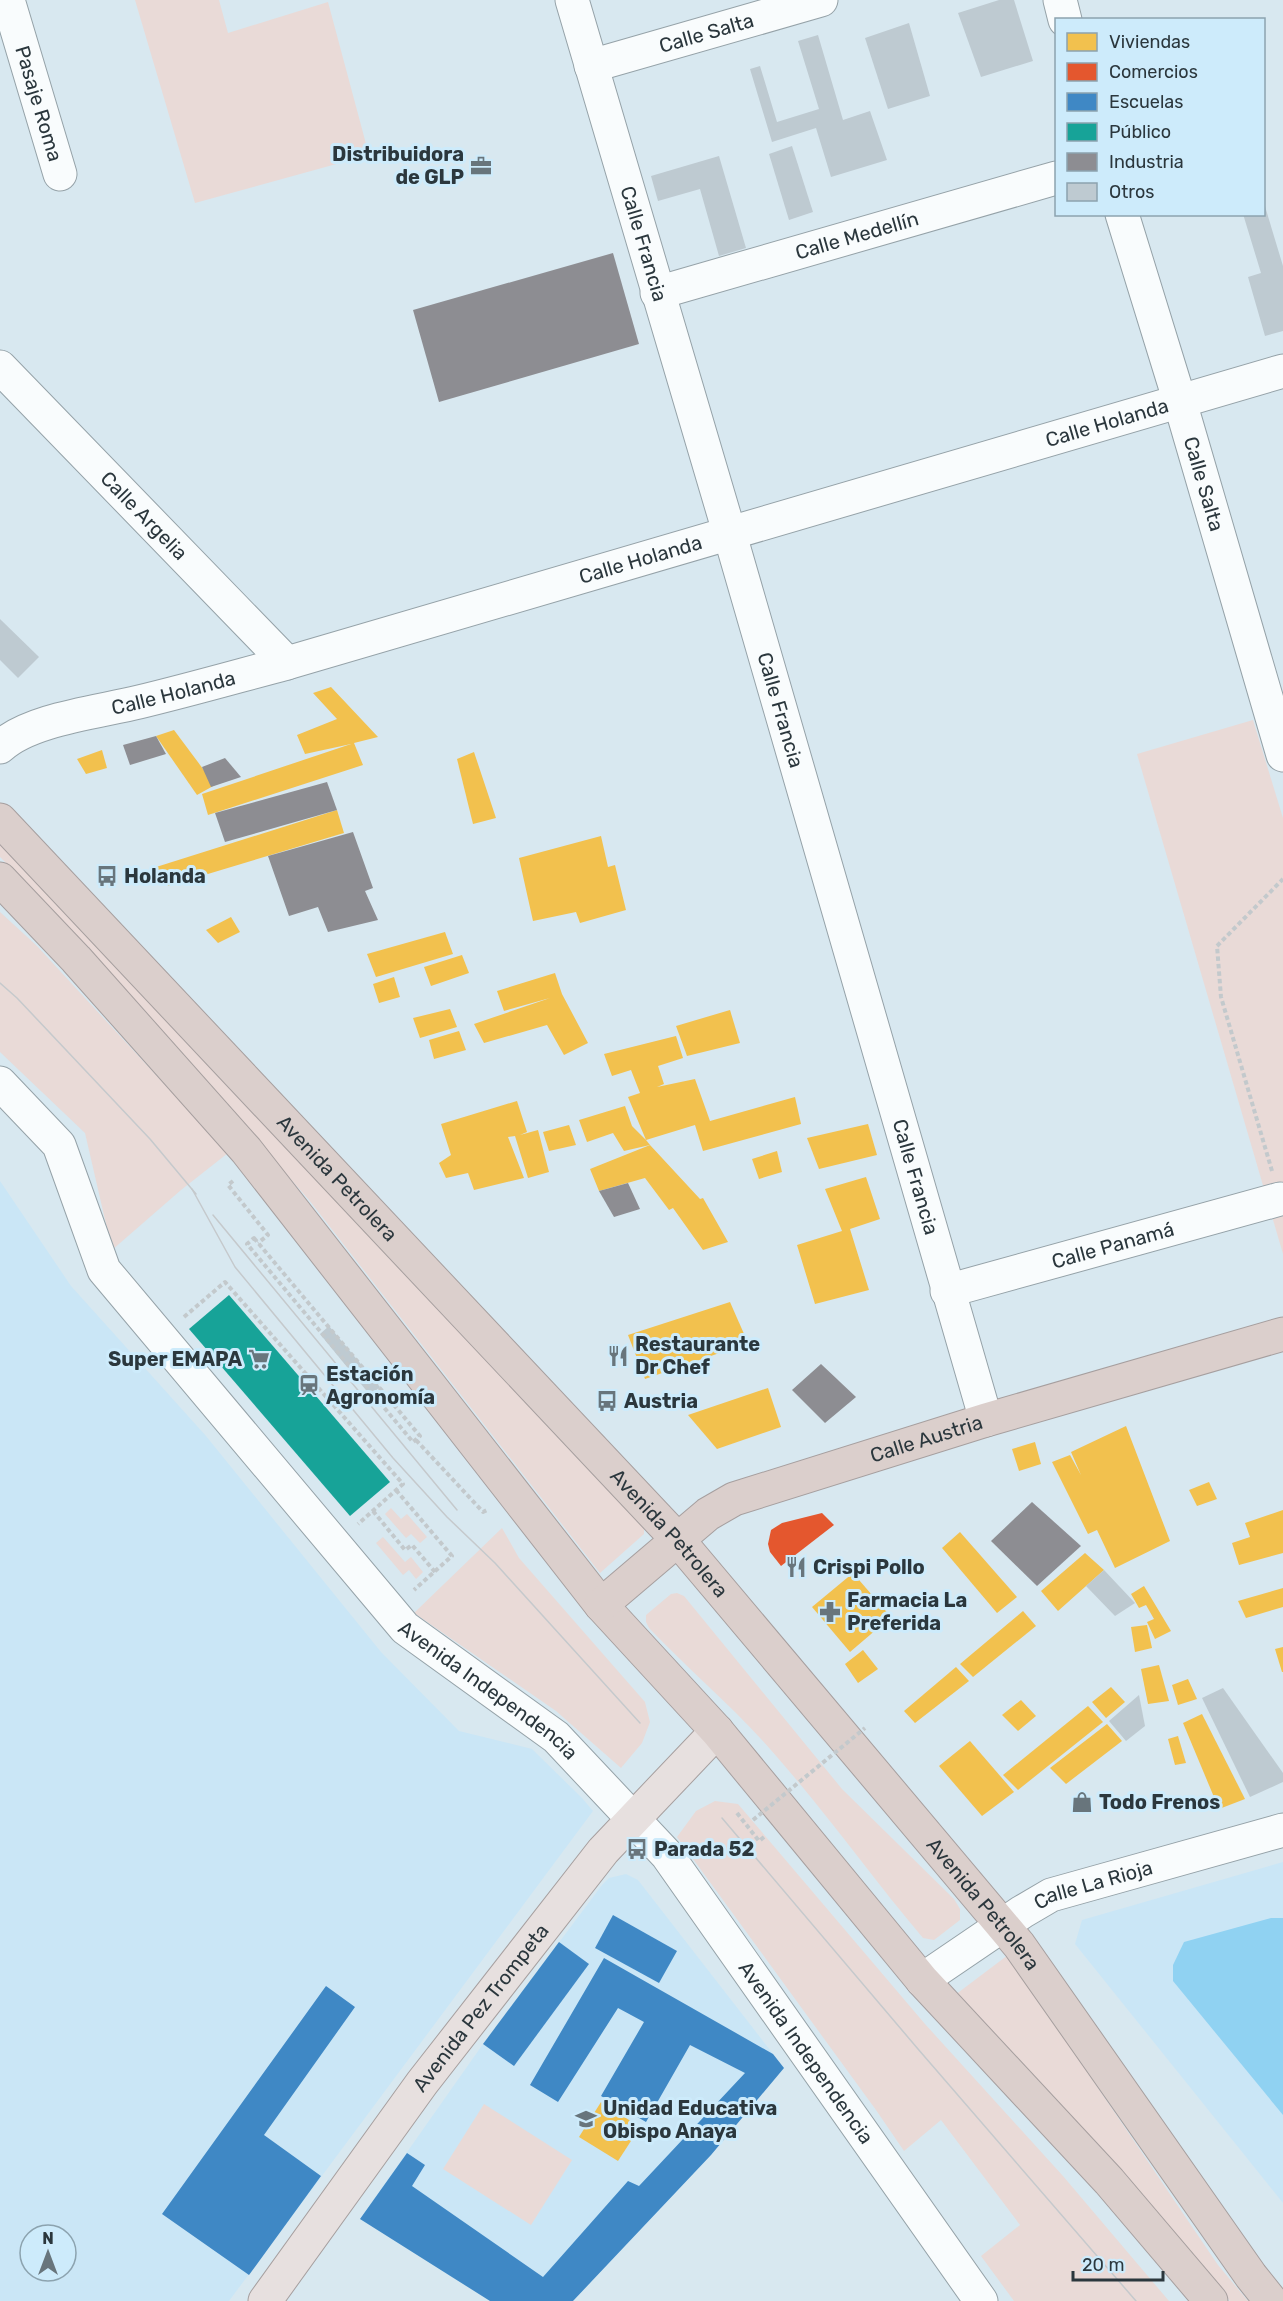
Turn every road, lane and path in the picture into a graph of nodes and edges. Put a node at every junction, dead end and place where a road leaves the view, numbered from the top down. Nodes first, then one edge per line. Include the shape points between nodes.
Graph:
1 (8, 0) edge
2 (572, 0) edge
3 (821, 0) edge
4 (1060, 0) edge
5 (1064, 18) edge
6 (591, 66) junction
7 (60, 174) dead end
8 (1055, 178) edge
9 (1123, 216) edge
10 (657, 293) junction
11 (0, 367) edge
12 (1283, 371) edge
13 (1180, 402) junction
14 (730, 535) junction
15 (287, 663) junction
16 (0, 747) edge
17 (1283, 755) edge
18 (0, 820) edge
19 (0, 879) edge
20 (1283, 879) edge
21 (0, 1083) edge
22 (238, 1177) dead end
23 (1280, 1199) joint
24 (258, 1243) junction
25 (947, 1291) junction
26 (1283, 1334) edge
27 (161, 1338) junction
28 (986, 1420) junction
29 (416, 1439) junction
30 (396, 1490) junction
31 (492, 1505) dead end
32 (373, 1511) junction
33 (678, 1540) junction
34 (335, 1545) junction
35 (435, 1572) junction
36 (409, 1594) dead end
37 (600, 1605) junction
38 (865, 1728) dead end
39 (717, 1731) junction
40 (633, 1820) junction
41 (753, 1820) dead end
42 (1283, 1830) edge
43 (1003, 1925) junction
44 (922, 1980) junction
45 (265, 2301) edge
46 (981, 2301) edge
47 (1211, 2301) edge
48 (1271, 2301) edge

1 - 7 street, Pasaje Roma
2 - 6 street, Calle Francia
3 - 6 street, Calle Salta
4 - 5 street
6 - 10 street, Calle Francia
8 - 10 street, Calle Medellín
9 - 13 street, Calle Salta
10 - 14 street, Calle Francia
11 - 15 street, Calle Argelia
12 - 13 street, Calle Holanda
13 - 14 street, Calle Holanda
13 - 17 street, Calle Salta
14 - 15 street, Calle Holanda
14 - 25 street, Calle Francia
15 - 16 street, Calle Holanda via 30,728
18 - 33 highway, Avenida Petrolera
19 - 37 highway via 246,1150
20 - 23 path via 1217,946 1221,997
21 - 27 street, Avenida Independencia via 59,1145 104,1270
22 - 24 path via 228,1185 268,1235
23 - 25 street, Calle Panamá
24 - 29 path via 420,1436
24 - 29 path via 254,1238 247,1244 412,1442
25 - 28 street, Calle Francia
26 - 28 highway, Calle Austria
27 - 30 path via 225,1282 402,1484
27 - 34 street, Avenida Independencia
28 - 33 highway, Calle Austria via 734,1499 708,1514
29 - 31 path via 483,1512
30 - 32 path
30 - 35 path via 453,1556
32 - 34 path
32 - 35 path via 405,1550 412,1545
33 - 37 highway, Calle Austria
33 - 43 highway, Avenida Petrolera
34 - 40 street, Avenida Independencia via 405,1628 556,1737
35 - 36 path
37 - 39 highway
38 - 41 path, bridge
39 - 40 main road, Avenida Pez Trompeta
39 - 44 highway
40 - 45 main road, Avenida Pez Trompeta via 603,1851 422,2083
40 - 46 street, Avenida Independencia via 667,1855
42 - 43 street, Calle La Rioja via 1051,1895
43 - 44 street, Calle La Rioja
43 - 48 highway, Avenida Petrolera
44 - 47 highway via 1109,2181

